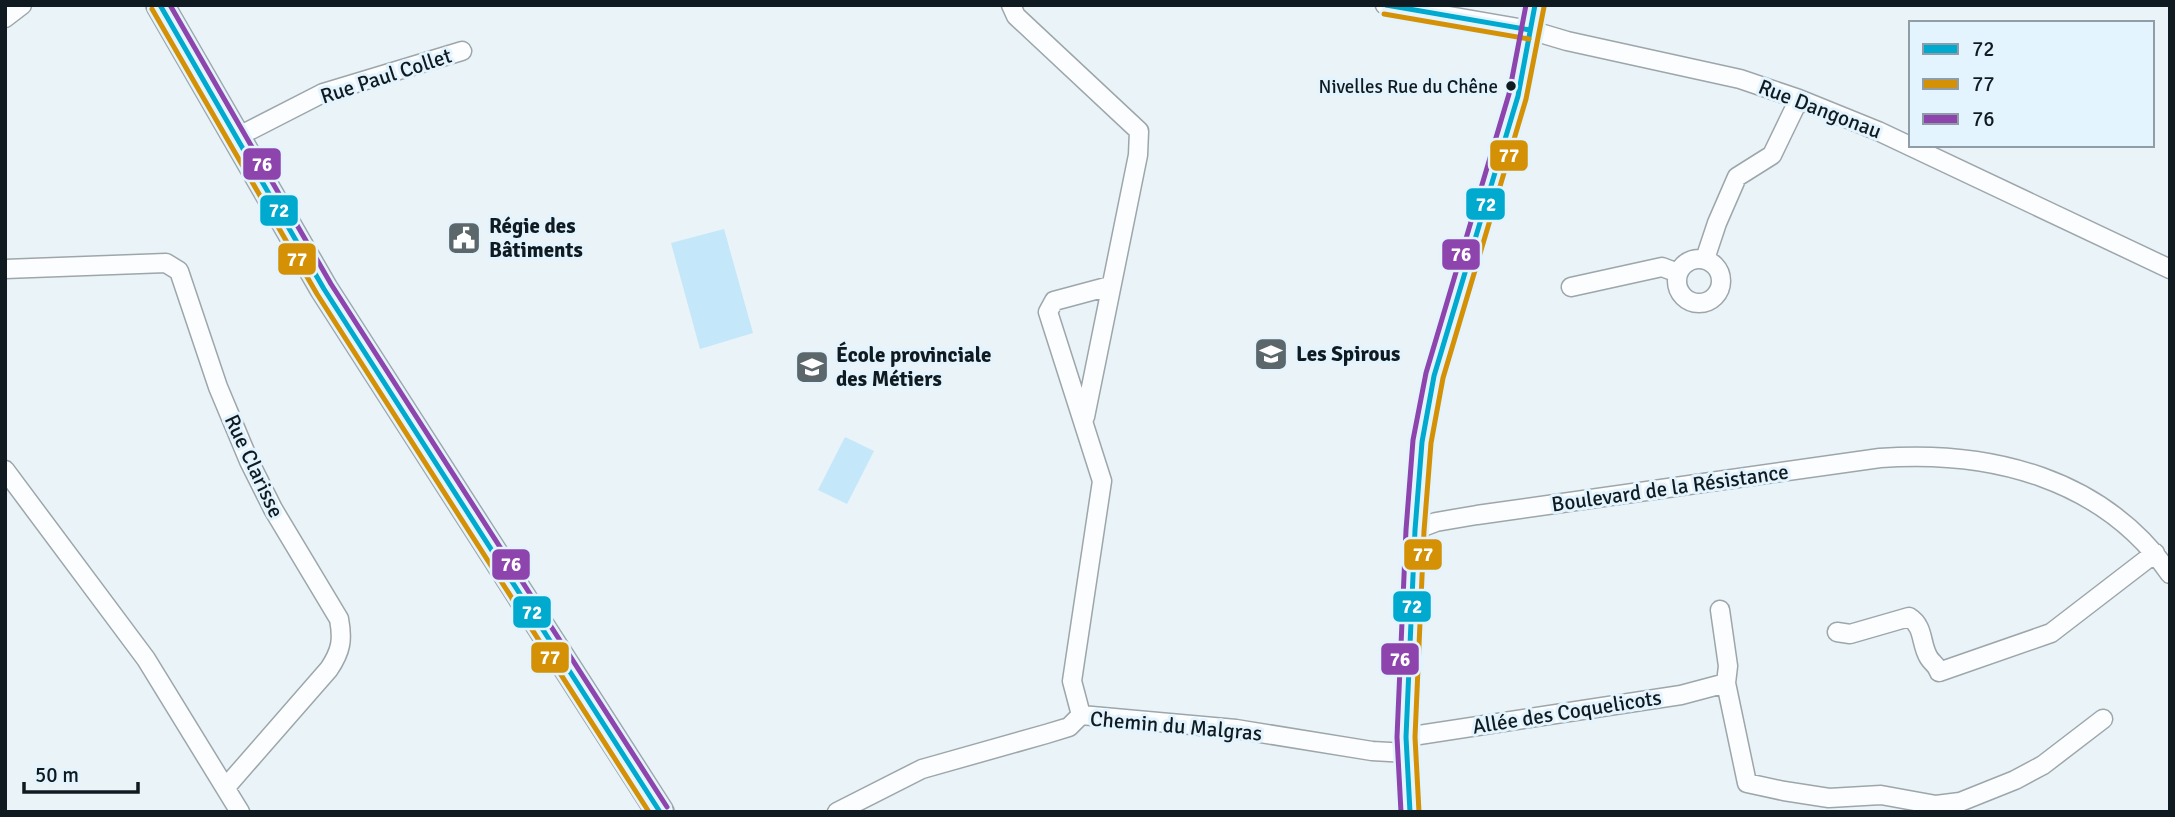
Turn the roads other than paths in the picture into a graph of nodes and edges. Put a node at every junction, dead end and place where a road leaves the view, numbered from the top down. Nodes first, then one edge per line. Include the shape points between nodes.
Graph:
1 (22, 5) edge
2 (160, 5) edge
3 (1011, 5) edge
4 (1385, 5) edge
5 (1535, 5) edge
6 (5, 18) edge
7 (1530, 30) junction
8 (463, 51) dead end
9 (1799, 99) junction
10 (235, 138) junction
11 (1909, 146) edge
12 (1912, 147) edge
13 (1705, 259) junction
14 (5, 269) edge
15 (2170, 269) edge
16 (1678, 273) junction
17 (1110, 286) junction
18 (1571, 287) dead end
19 (1084, 421) junction
20 (5, 470) edge
21 (1415, 530) junction
22 (2155, 553) junction
23 (2170, 574) edge
24 (1720, 610) dead end
25 (1837, 632) dead end
26 (1726, 682) junction
27 (1082, 715) junction
28 (2103, 719) dead end
29 (1407, 745) junction
30 (226, 787) junction
31 (240, 812) edge
32 (660, 812) edge
33 (837, 812) edge
34 (1410, 812) edge

1 - 6 street
2 - 10 street
3 - 17 street via 1016,16 1139,131
4 - 7 street, Rue Dangonau
5 - 7 street
7 - 9 street, Rue Dangonau via 1740,79
7 - 21 street via 1518,96 1432,386
8 - 10 street, Rue Paul Collet via 323,93
9 - 11 street, Rue Dangonau
9 - 13 street via 1772,155 1737,177
10 - 32 street via 324,289
12 - 15 street, Rue Dangonau
13 - 16 street via 1689,262
13 - 16 street via 1717,266 1721,283 1706,302 1684,299 1676,286
14 - 30 street, Rue Clarisse via 166,263 179,271 218,387 249,461 339,619 343,638 339,655
16 - 18 street via 1662,267
17 - 19 street
17 - 19 street via 1054,301 1048,312
19 - 27 street via 1102,481 1072,681
20 - 30 street via 146,659
21 - 22 street, Boulevard de la Résistance via 1477,515 1880,458 1942,456 1995,463 2067,487 2117,517
21 - 29 street
22 - 23 street, Boulevard de la Résistance
22 - 25 street via 2051,633 1939,672 1929,658 1919,626 1909,617 1850,634
24 - 26 street
26 - 28 street via 1747,783 1829,798 1881,795 1936,805 1960,802 2043,765
26 - 29 street, Allée des Coquelicots via 1681,695
27 - 29 street, Chemin du Malgras via 1236,729 1372,751
27 - 33 street, Chemin du Malgras via 1069,727 922,769
29 - 34 street
30 - 31 street

